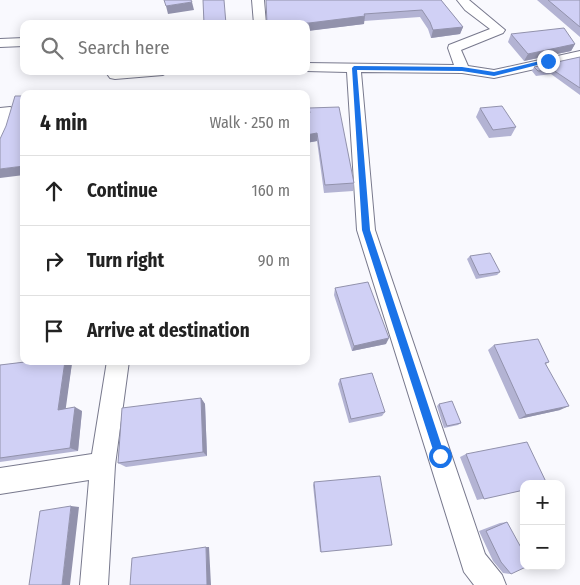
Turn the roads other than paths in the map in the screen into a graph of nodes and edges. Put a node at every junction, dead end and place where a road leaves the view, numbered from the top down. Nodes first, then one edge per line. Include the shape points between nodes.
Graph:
1 (258, 0) edge
2 (463, 0) edge
3 (260, 20) edge
4 (20, 42) edge
5 (0, 43) edge
6 (580, 55) edge
7 (310, 67) edge
8 (354, 68) junction
9 (462, 69) junction
10 (0, 113) edge
11 (0, 136) edge
12 (117, 365) edge
13 (103, 465) junction
14 (0, 482) edge
15 (94, 585) edge
16 (492, 585) edge

1 - 3 street
2 - 9 street via 499,30 454,48
4 - 5 street
6 - 9 street via 494,74
7 - 8 street
8 - 9 street
8 - 16 street via 366,230 474,562
10 - 11 street via 10,112
12 - 13 street
13 - 14 street
13 - 15 street

